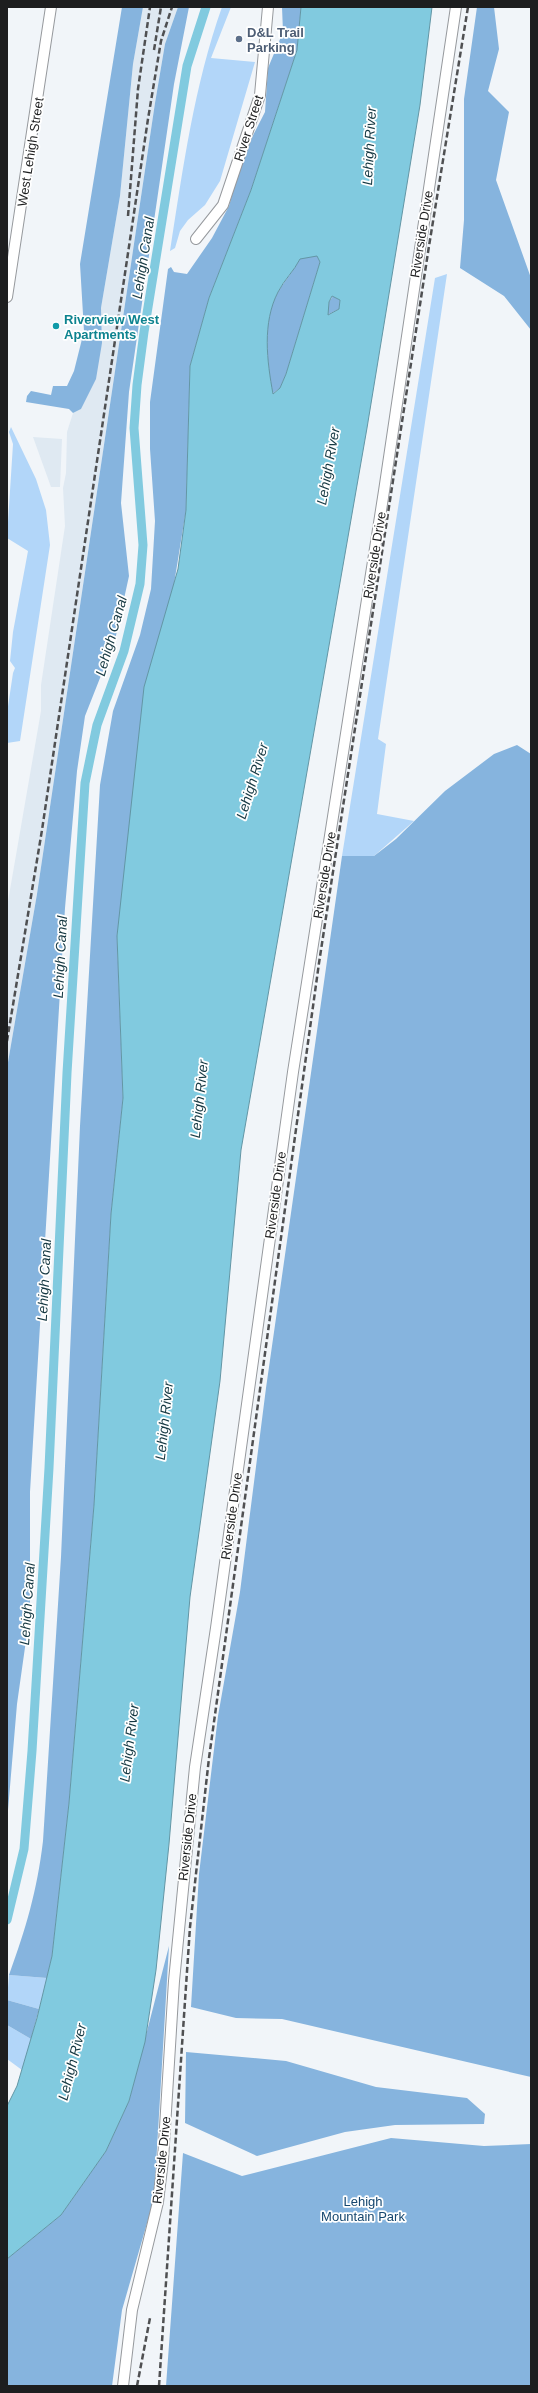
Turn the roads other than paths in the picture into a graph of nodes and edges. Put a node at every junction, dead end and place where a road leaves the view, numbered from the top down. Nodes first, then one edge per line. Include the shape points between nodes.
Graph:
1 (51, 7) edge
2 (268, 7) edge
3 (456, 7) edge
4 (196, 239) dead end
5 (7, 297) edge
6 (123, 2386) edge

1 - 5 street, West Lehigh Street
2 - 4 street, River Street via 260,95 223,205
3 - 6 street, Riverside Drive via 384,491 292,1072 195,1767 175,1966 169,2083 158,2202 132,2310

